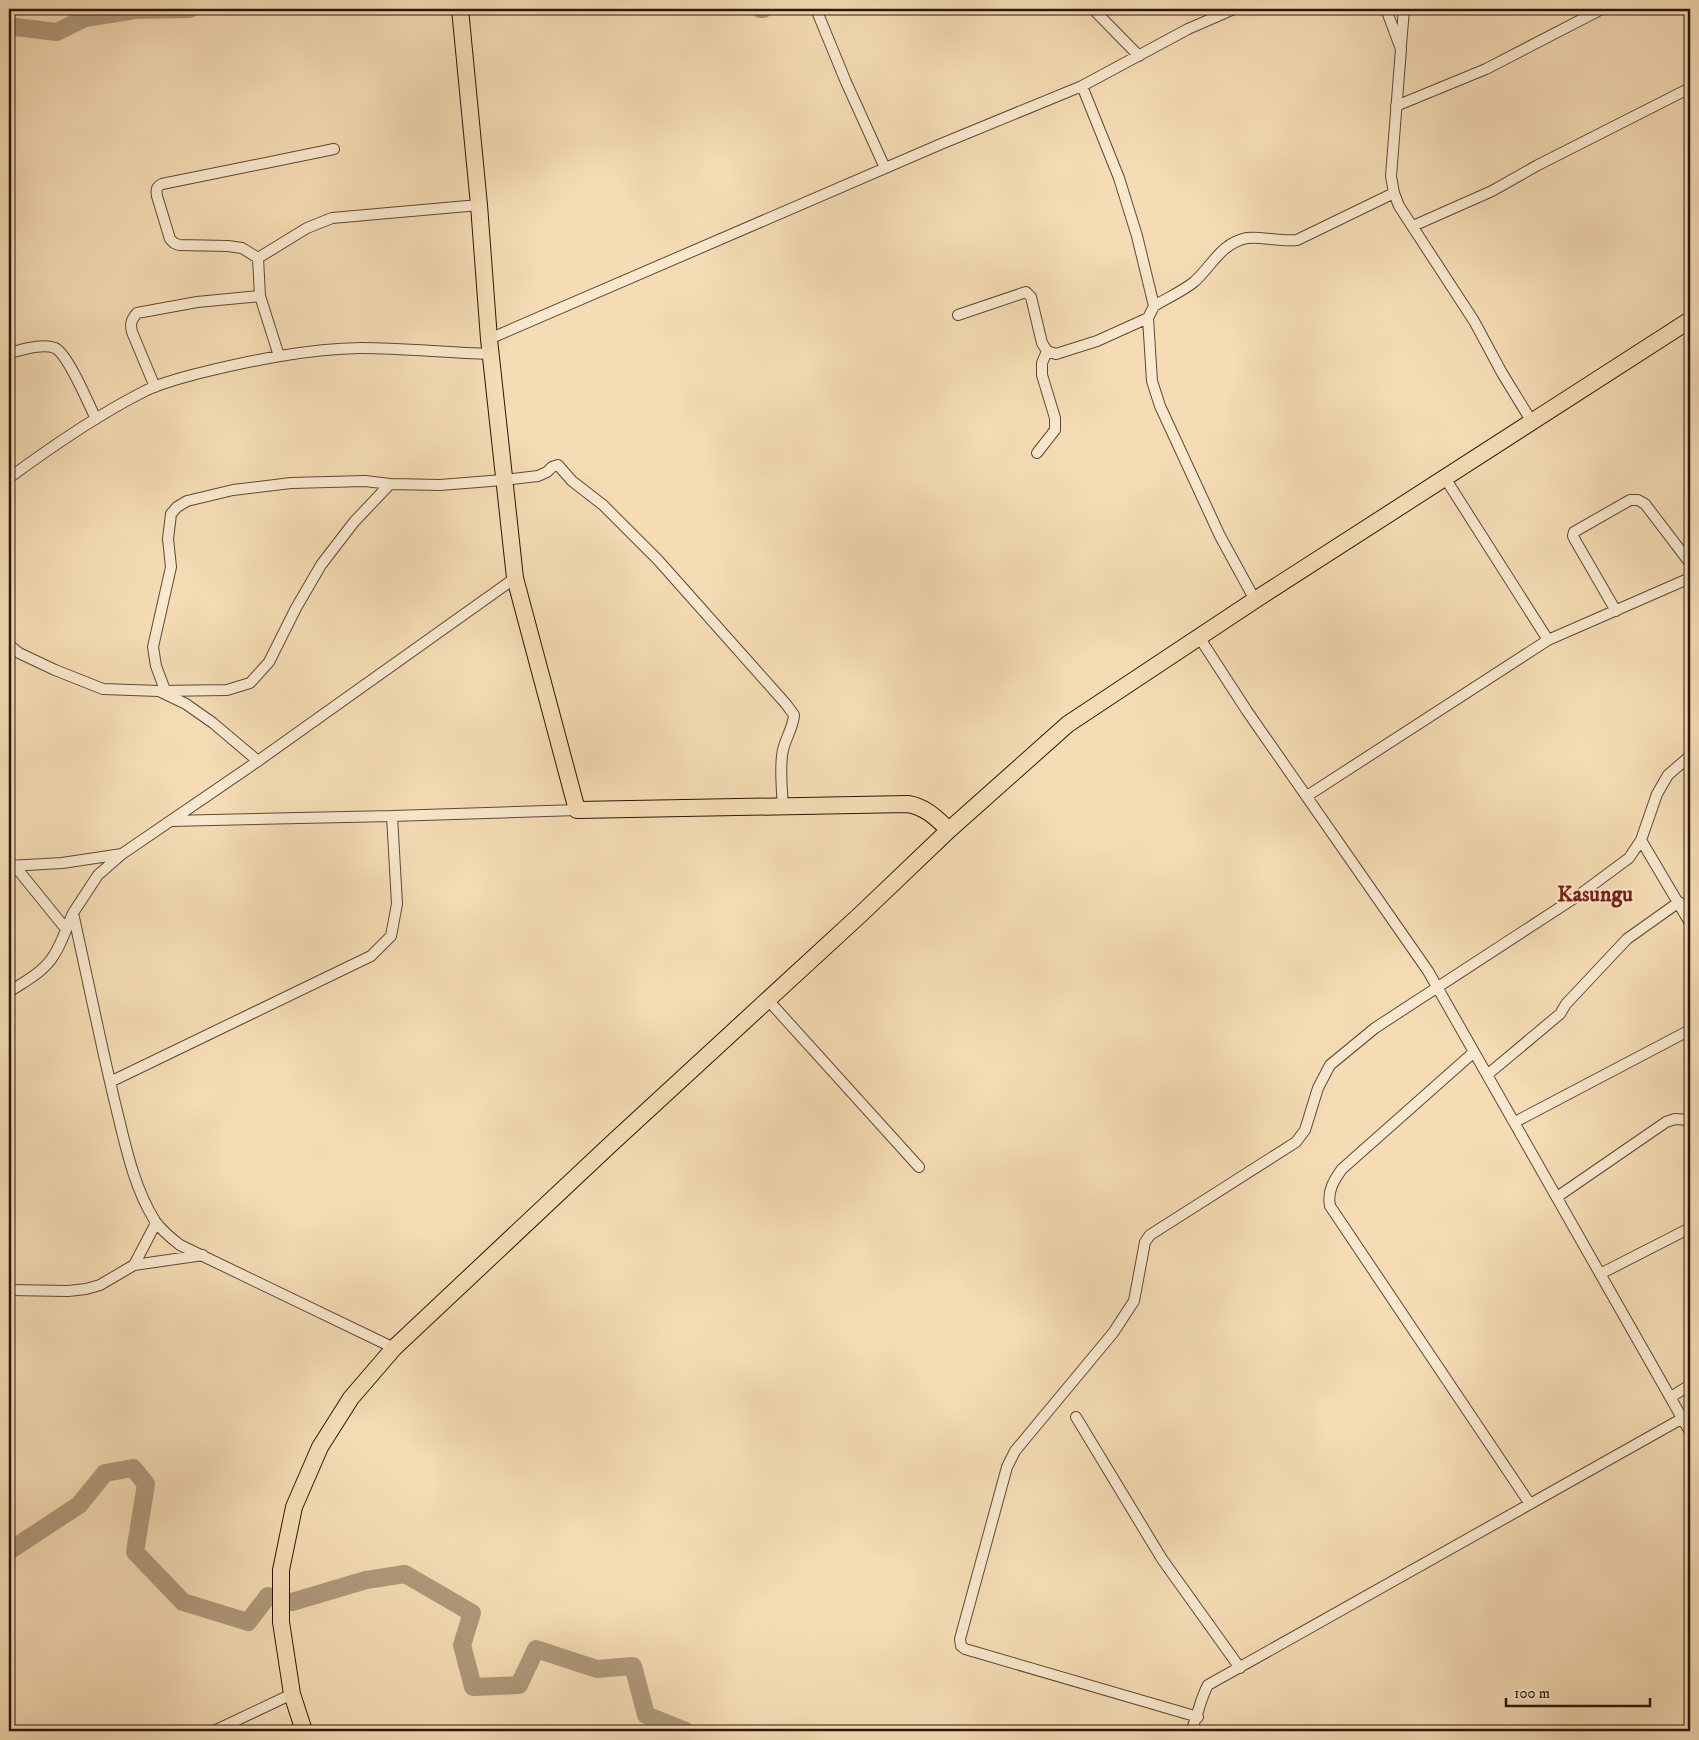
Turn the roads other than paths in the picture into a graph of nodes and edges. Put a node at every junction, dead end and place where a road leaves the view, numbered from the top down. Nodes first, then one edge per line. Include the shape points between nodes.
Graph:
1 (460, 9) edge
2 (816, 9) edge
3 (1093, 9) edge
4 (1234, 9) edge
5 (1386, 9) edge
6 (1404, 9) edge
7 (1602, 9) edge
8 (1401, 49) junction
9 (1139, 56) junction
10 (1082, 86) junction
11 (1690, 88) edge
12 (1396, 106) junction
13 (334, 149) dead end
14 (885, 168) junction
15 (1394, 193) junction
16 (479, 205) junction
17 (1413, 226) junction
18 (258, 258) junction
19 (260, 296) junction
20 (1154, 306) junction
21 (958, 315) dead end
22 (1148, 318) junction
23 (1690, 320) edge
24 (490, 347) junction
25 (1046, 351) junction
26 (9, 353) edge
27 (279, 356) junction
28 (155, 387) junction
29 (96, 419) junction
30 (1532, 422) junction
31 (1036, 453) dead end
32 (9, 478) edge
33 (1445, 478) junction
34 (503, 480) junction
35 (390, 484) junction
36 (1690, 563) edge
37 (515, 578) junction
38 (1690, 578) edge
39 (1255, 600) junction
40 (1616, 611) junction
41 (1198, 637) junction
42 (1548, 640) junction
43 (9, 645) edge
44 (162, 691) junction
45 (1690, 756) edge
46 (258, 761) junction
47 (1307, 796) junction
48 (783, 807) junction
49 (577, 810) junction
50 (392, 816) junction
51 (170, 821) junction
52 (949, 830) junction
53 (1642, 840) junction
54 (122, 854) junction
55 (11, 866) edge
56 (1679, 902) junction
57 (74, 913) junction
58 (1690, 920) edge
59 (66, 929) junction
60 (1438, 988) junction
61 (9, 992) edge
62 (768, 1000) junction
63 (1690, 1030) edge
64 (1474, 1052) junction
65 (1487, 1075) junction
66 (110, 1082) junction
67 (1690, 1120) edge
68 (1515, 1122) junction
69 (919, 1167) dead end
70 (1557, 1197) junction
71 (156, 1223) junction
72 (1690, 1228) edge
73 (202, 1255) junction
74 (134, 1265) junction
75 (1600, 1274) junction
76 (9, 1290) edge
77 (394, 1348) junction
78 (1690, 1385) edge
79 (1670, 1397) junction
80 (1076, 1417) dead end
81 (1683, 1418) junction
82 (1690, 1432) edge
83 (1530, 1504) junction
84 (1240, 1668) junction
85 (292, 1694) junction
86 (1198, 1717) junction
87 (214, 1731) edge
88 (304, 1731) edge
89 (1191, 1731) edge

1 - 16 main road
2 - 14 street
3 - 9 street
4 - 9 street
5 - 8 street
6 - 8 street
7 - 12 street via 1486,69
8 - 12 street
9 - 10 street
10 - 14 street
10 - 20 street via 1119,178
11 - 17 street via 1492,190
12 - 15 street via 1392,167
13 - 18 street via 158,186 157,196 174,243 242,248
14 - 24 street
15 - 17 street
15 - 20 street via 1297,240 1249,238 1235,242 1220,252 1194,282
16 - 18 street via 332,218 307,228
16 - 24 main road
17 - 30 street via 1474,321
18 - 19 street
19 - 27 street
19 - 28 street via 197,302 137,314 130,325
20 - 22 street
21 - 25 street via 1026,292 1031,297
22 - 25 street via 1097,341 1056,354
22 - 39 street via 1152,381 1160,406 1220,536
23 - 30 main road
24 - 27 street via 359,348
24 - 34 main road
25 - 31 street via 1042,375 1055,418 1055,430
26 - 29 street via 55,348 67,361
27 - 28 street via 228,366
28 - 29 street
29 - 32 street
30 - 33 main road
33 - 39 main road
33 - 42 street
34 - 35 street via 440,485
34 - 37 main road
34 - 48 street via 538,476 558,465 658,560 786,704 794,715 794,723 781,757
35 - 44 street via 354,522 321,565 269,662 250,683 227,690
35 - 44 street via 365,481 291,483 233,490 177,506 172,514 168,539 171,567 153,647
36 - 40 street via 1645,504 1638,500 1630,500 1574,532 1575,540
37 - 46 street
37 - 49 main road
38 - 40 street
39 - 41 main road
40 - 42 street
41 - 47 street
41 - 52 main road via 1068,724
42 - 47 street
43 - 44 street via 55,670 103,689
44 - 46 street via 213,723
45 - 53 street via 1668,776 1657,794
46 - 51 street
47 - 60 street
48 - 49 main road
48 - 52 main road via 918,806 928,810
49 - 50 street
50 - 51 street
50 - 66 street via 397,904 390,936 370,956
51 - 54 street
52 - 62 main road
53 - 56 street
53 - 60 street via 1629,858 1579,895
54 - 55 street
54 - 57 street via 98,875
55 - 59 street
56 - 58 street
56 - 65 street via 1627,939 1560,1014
57 - 59 street
57 - 66 street
59 - 61 street via 48,964
60 - 64 street
60 - 86 street via 1376,1028 1330,1065 1318,1088 1306,1130 1296,1142 1150,1235 1145,1242 1134,1301 1113,1333 1014,1451 1007,1467 960,1639 962,1646
62 - 69 street
62 - 77 main road
63 - 68 street
64 - 65 street
64 - 83 street via 1342,1168 1328,1199
65 - 68 street
66 - 71 street via 136,1181
67 - 70 street via 1666,1122
68 - 70 street
70 - 75 street
71 - 73 street via 180,1245
71 - 74 street
72 - 75 street
73 - 74 street
73 - 77 street
74 - 76 street via 100,1285 86,1288 48,1292
75 - 79 street
77 - 85 main road via 351,1398 320,1447 294,1507 281,1570 280,1592 280,1622
78 - 79 street
79 - 81 street
80 - 84 street via 1162,1559
81 - 82 street
81 - 83 street
83 - 84 street
84 - 86 street via 1208,1685
85 - 87 street
85 - 88 main road
86 - 89 street

